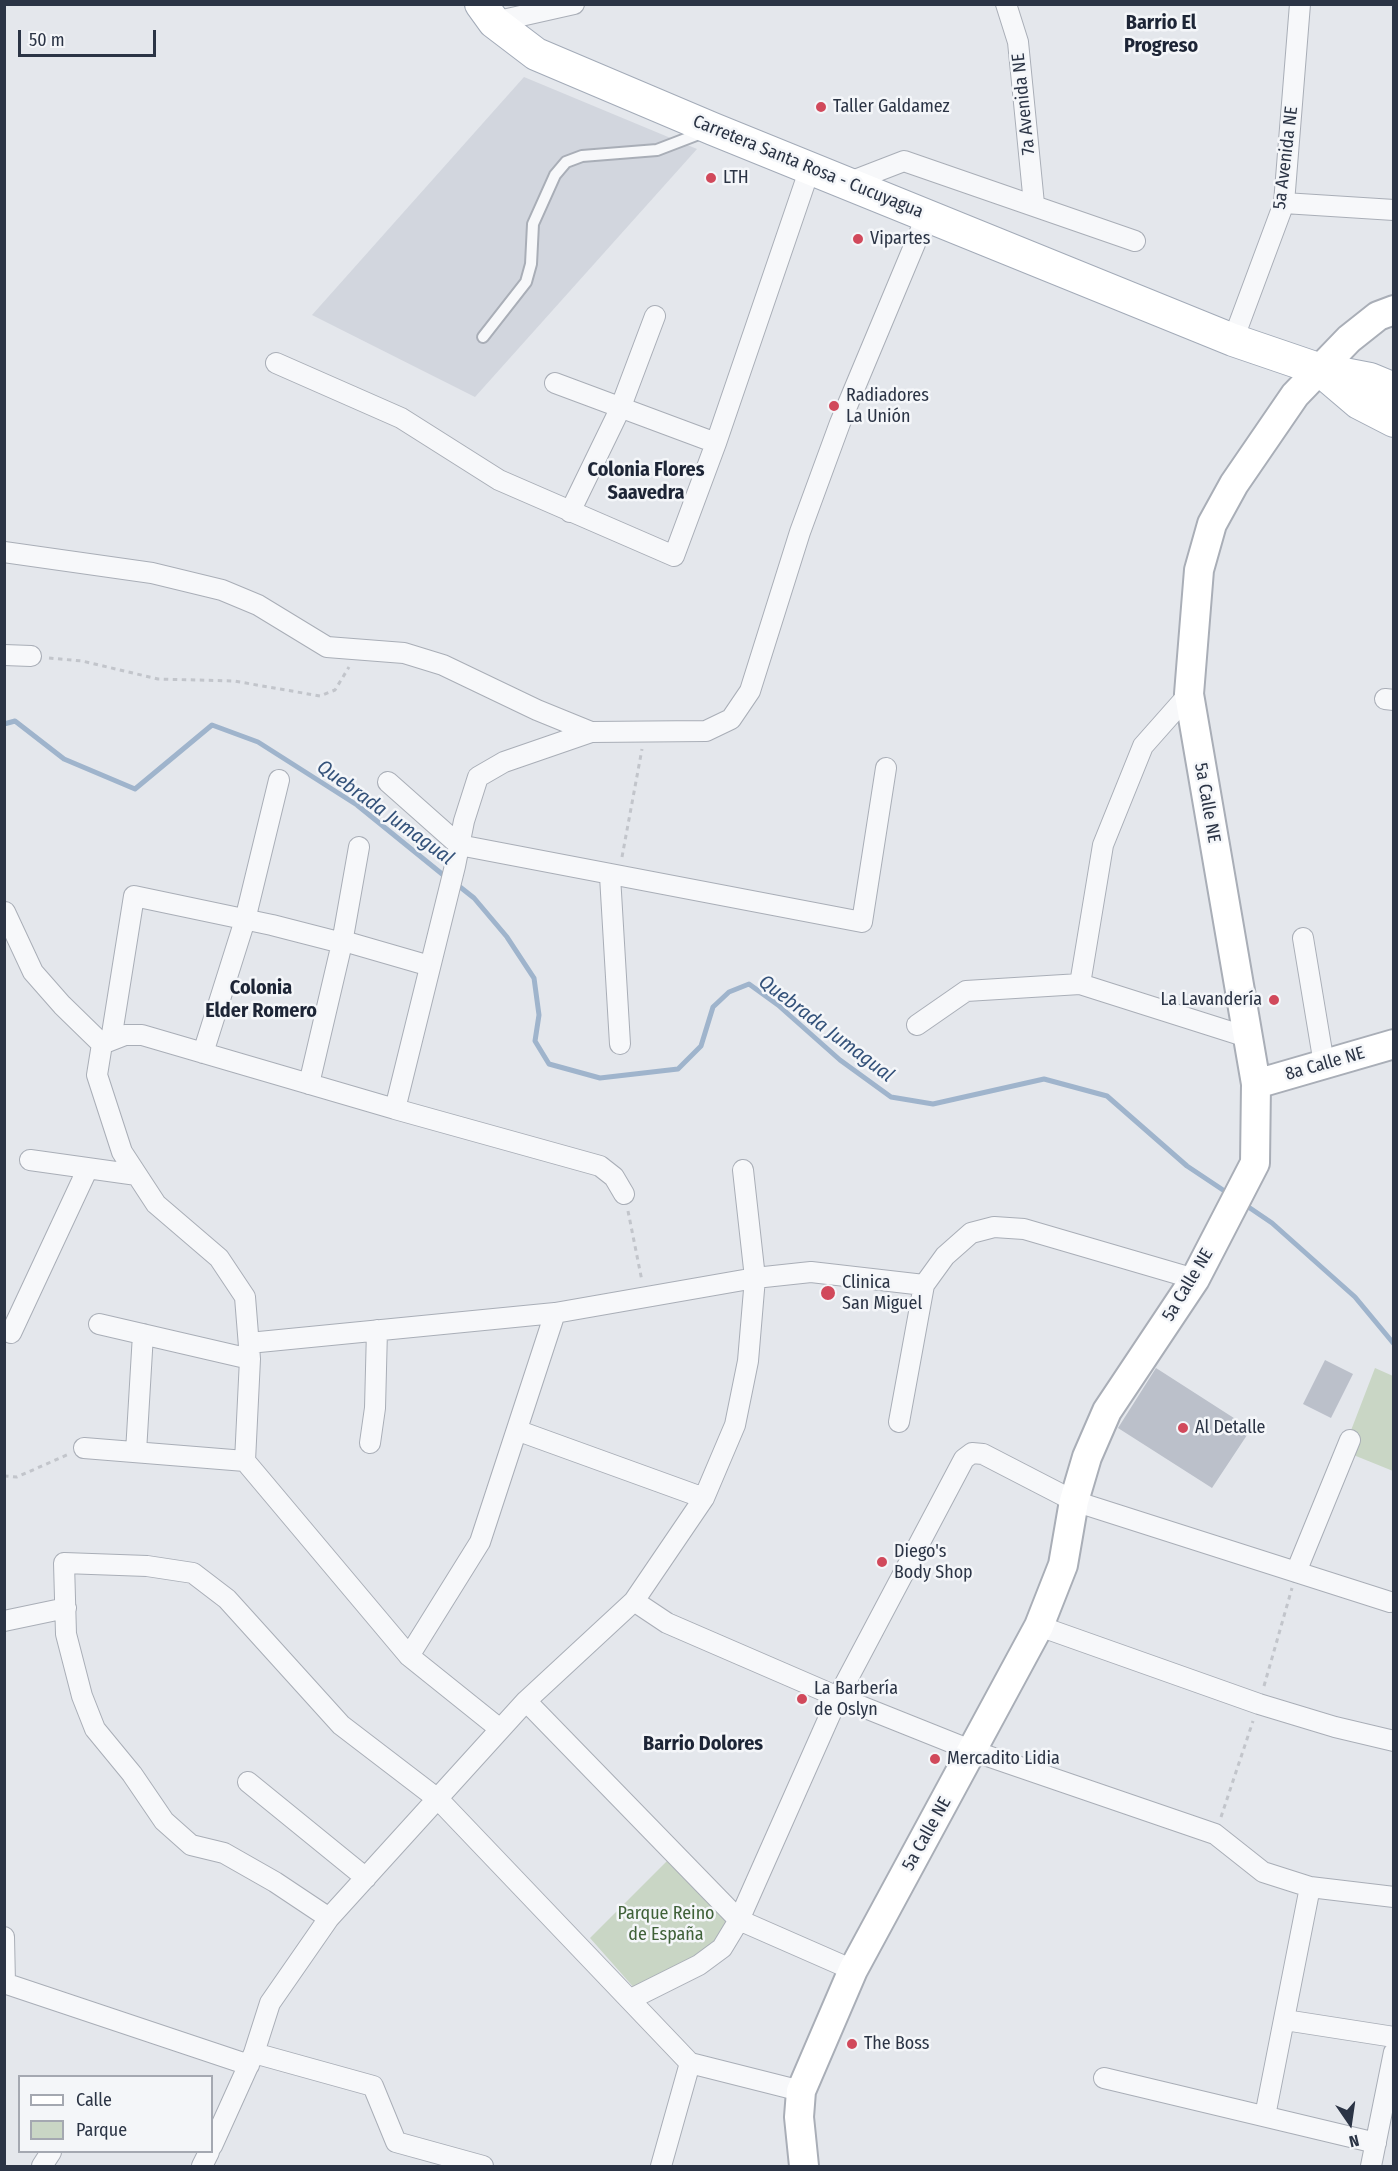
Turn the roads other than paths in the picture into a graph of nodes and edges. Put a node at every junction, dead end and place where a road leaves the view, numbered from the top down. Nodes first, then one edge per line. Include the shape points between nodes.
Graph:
1 (574, 4) edge
2 (1006, 4) edge
3 (1300, 4) edge
4 (487, 13) edge
5 (713, 129) junction
6 (810, 168) junction
7 (847, 183) junction
8 (1284, 203) junction
9 (1034, 204) junction
10 (1394, 210) edge
11 (927, 215) junction
12 (1136, 241) dead end
13 (1394, 310) edge
14 (656, 316) dead end
15 (483, 337) dead end
16 (1233, 340) junction
17 (276, 363) dead end
18 (1318, 369) junction
19 (555, 383) dead end
20 (1394, 389) edge
21 (620, 409) junction
22 (1394, 421) edge
23 (716, 443) junction
24 (570, 512) junction
25 (4, 552) edge
26 (4, 655) edge
27 (31, 656) road end
28 (1189, 694) junction
29 (591, 732) junction
30 (886, 768) dead end
31 (279, 780) dead end
32 (388, 782) dead end
33 (459, 845) junction
34 (359, 847) dead end
35 (614, 876) junction
36 (5, 912) edge
37 (245, 920) junction
38 (1303, 938) dead end
39 (342, 943) junction
40 (430, 966) junction
41 (1080, 984) junction
42 (917, 1025) dead end
43 (1247, 1037) junction
44 (107, 1042) junction
45 (620, 1044) dead end
46 (1394, 1044) edge
47 (203, 1053) junction
48 (1324, 1064) junction
49 (309, 1084) junction
50 (1256, 1084) junction
51 (395, 1109) junction
52 (30, 1160) dead end
53 (88, 1168) junction
54 (742, 1170) dead end
55 (137, 1175) junction
56 (624, 1194) road end
57 (755, 1278) junction
58 (1195, 1279) junction
59 (924, 1285) junction
60 (555, 1313) junction
61 (99, 1324) dead end
62 (377, 1330) junction
63 (11, 1333) dead end
64 (142, 1334) junction
65 (250, 1351) junction
66 (899, 1422) dead end
67 (519, 1431) junction
68 (1350, 1440) dead end
69 (370, 1443) dead end
70 (84, 1448) road end
71 (136, 1452) junction
72 (245, 1461) junction
73 (704, 1498) junction
74 (1074, 1501) junction
75 (1296, 1572) junction
76 (634, 1601) junction
77 (1390, 1602) dead end
78 (66, 1608) junction
79 (4, 1621) edge
80 (1039, 1626) junction
81 (409, 1656) junction
82 (838, 1697) junction
83 (526, 1701) junction
84 (500, 1730) junction
85 (1394, 1741) edge
86 (973, 1751) junction
87 (248, 1782) dead end
88 (439, 1800) junction
89 (366, 1878) junction
90 (1310, 1887) junction
91 (1394, 1897) edge
92 (329, 1918) junction
93 (740, 1920) junction
94 (4, 1937) edge
95 (853, 1970) junction
96 (5, 1983) edge
97 (631, 1999) junction
98 (1285, 2020) junction
99 (1394, 2037) edge
100 (1394, 2052) edge
101 (252, 2059) junction
102 (690, 2063) junction
103 (1104, 2078) dead end
104 (801, 2091) junction
105 (1265, 2116) junction
106 (1376, 2143) junction
107 (213, 2144) edge
108 (50, 2153) edge
109 (42, 2166) edge
110 (483, 2166) edge
111 (661, 2166) edge
112 (804, 2166) edge
113 (1371, 2166) edge

1 - 4 street
2 - 9 street, 7a Avenida NE via 1018,42
3 - 8 street, 5a Avenida NE
4 - 5 main road, Carretera Santa Rosa - Cucuyagua via 536,54
5 - 6 main road, Carretera Santa Rosa - Cucuyagua
5 - 15 lane via 657,150 582,156 566,162 555,175 533,224 526,282
6 - 7 main road, Carretera Santa Rosa - Cucuyagua
6 - 23 street
7 - 9 street via 904,161
7 - 11 main road, Carretera Santa Rosa - Cucuyagua
8 - 10 street
8 - 16 street, 5a Avenida NE
9 - 12 street
11 - 16 main road, Carretera Santa Rosa - Cucuyagua
11 - 29 street via 840,423 800,532 750,691 731,719 706,731
13 - 18 street, 5a Calle NE via 1378,316
14 - 21 street
16 - 18 main road, Carretera Santa Rosa - Cucuyagua
17 - 24 street via 400,418 500,480
18 - 20 main road via 1370,379
18 - 22 main road via 1359,403
18 - 28 street, 5a Calle NE via 1295,395 1234,484 1212,524 1199,570
19 - 21 street
21 - 23 street
21 - 24 street
23 - 24 street via 674,556
25 - 29 street via 152,573 222,590 258,605 327,647 404,653 443,665
26 - 27 street
28 - 41 street via 1143,746 1103,845
28 - 43 street, 5a Calle NE
29 - 33 street via 504,762 478,777
30 - 35 street via 862,922
31 - 37 street
32 - 33 street
33 - 35 street
33 - 40 street
34 - 39 street
35 - 45 street
36 - 44 street via 33,972 62,1005
37 - 39 street
37 - 44 street via 134,897
37 - 47 street
38 - 48 street
39 - 40 street
39 - 49 street
40 - 51 street
41 - 42 street via 966,991
41 - 43 street
43 - 50 street, 5a Calle NE
44 - 47 street via 125,1035 142,1035
44 - 55 street via 97,1075 122,1152
46 - 48 street, 8a Calle NE
47 - 49 street
48 - 50 street, 8a Calle NE
49 - 51 street
50 - 58 street, 5a Calle NE via 1255,1163
51 - 56 street via 600,1166 614,1177
52 - 53 street
53 - 55 street
53 - 63 street
54 - 57 street
55 - 65 street via 156,1204 219,1258 245,1297
57 - 59 street via 811,1272
57 - 60 street
57 - 73 street via 748,1361 735,1425
58 - 59 street via 1024,1230 994,1227 971,1233 945,1256
58 - 74 street, 5a Calle NE via 1107,1411
59 - 66 street
60 - 62 street
60 - 67 street
61 - 64 street
62 - 65 street
62 - 69 street
64 - 65 street
64 - 71 street
65 - 72 street
67 - 73 street
67 - 81 street via 480,1542
68 - 75 street
70 - 71 street
71 - 72 street
72 - 81 street
73 - 76 street
74 - 75 street
74 - 80 street, 5a Calle NE via 1063,1565
74 - 82 street via 982,1454 972,1453 964,1460
75 - 77 street
76 - 82 street via 667,1623
76 - 83 street
78 - 79 street
78 - 88 street via 64,1563 147,1566 193,1573 227,1599 342,1725
78 - 92 street via 66,1634 95,1729 164,1821 191,1845 224,1853
80 - 85 street via 1258,1704
80 - 86 street, 5a Calle NE
81 - 84 street
82 - 86 street
82 - 93 street
83 - 84 street
83 - 93 street
84 - 88 street
86 - 90 street via 1215,1834 1263,1872
86 - 95 street, 5a Calle NE
87 - 89 street
88 - 89 street
88 - 97 street
89 - 92 street
90 - 91 street
90 - 98 street
92 - 101 street via 270,2003
93 - 95 street
93 - 97 street via 722,1948 699,1965
94 - 96 street
95 - 104 street, 5a Calle NE
96 - 101 street
97 - 102 street
98 - 99 street
98 - 105 street
100 - 106 street
101 - 107 street
101 - 110 street via 373,2086 396,2142
102 - 104 street
102 - 111 street
103 - 105 street
104 - 112 street, 5a Calle NE via 799,2117
105 - 106 street
106 - 113 street
108 - 109 street

